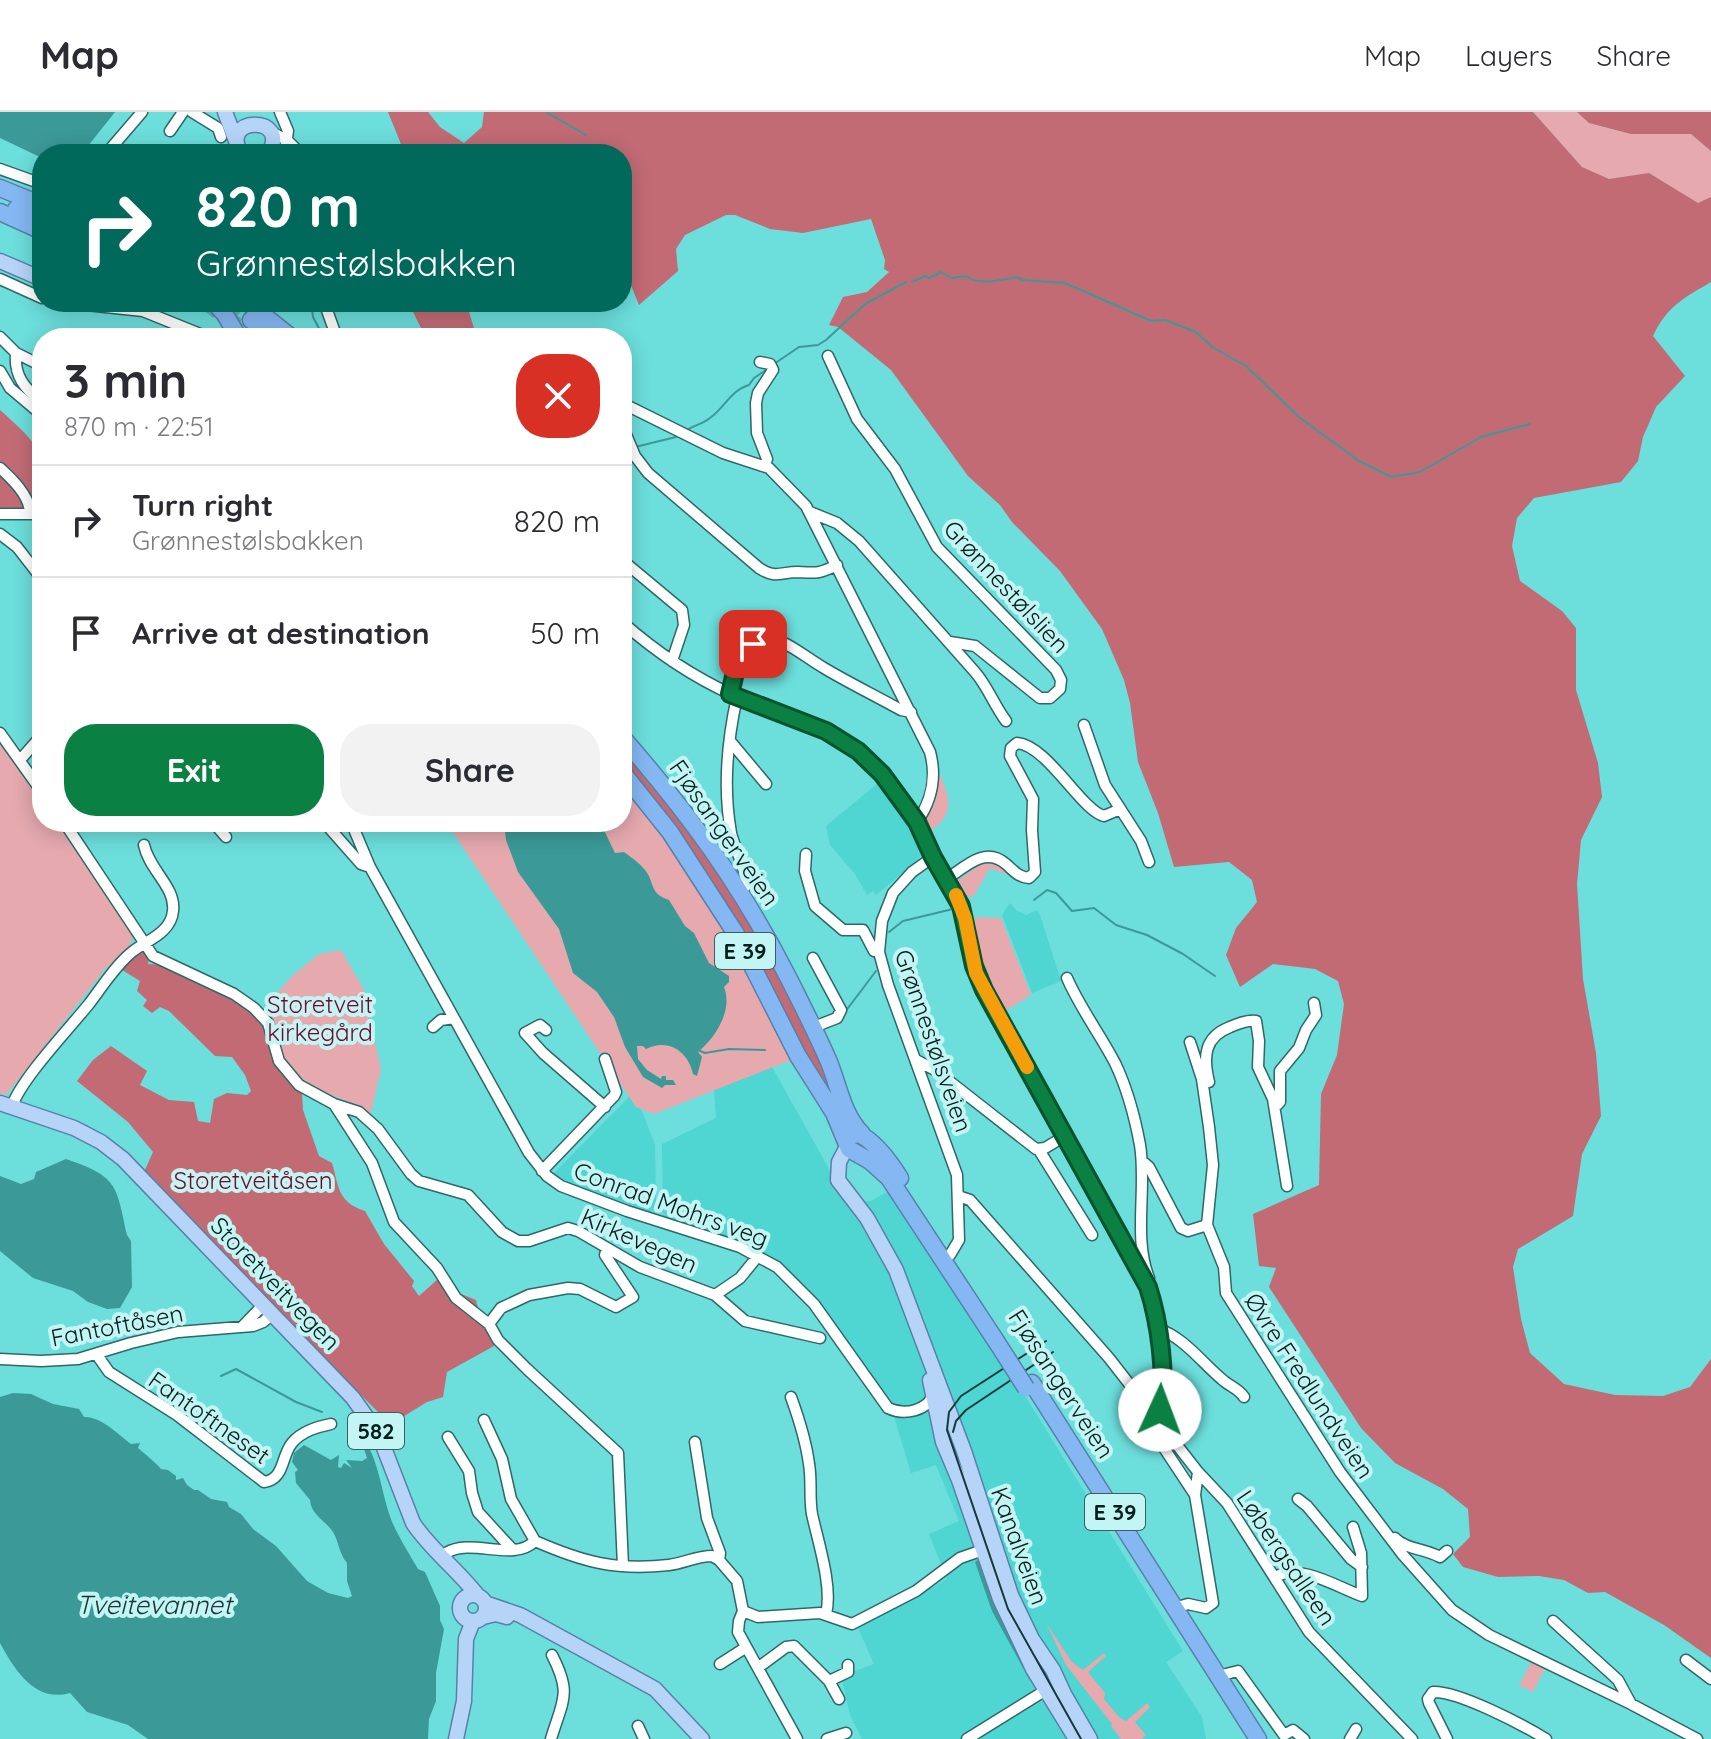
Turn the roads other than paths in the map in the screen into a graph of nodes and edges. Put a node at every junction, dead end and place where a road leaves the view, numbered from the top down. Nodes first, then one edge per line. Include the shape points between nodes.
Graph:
1 (142, 112) edge
2 (183, 112) edge
3 (192, 112) edge
4 (225, 112) edge
5 (239, 112) edge
6 (280, 112) edge
7 (255, 123) junction
8 (170, 131) dead end
9 (269, 131) junction
10 (221, 137) dead end
11 (115, 144) edge
12 (236, 144) edge
13 (239, 144) edge
14 (273, 144) edge
15 (284, 144) edge
16 (288, 144) edge
17 (0, 169) edge
18 (0, 178) edge
19 (32, 180) edge
20 (0, 188) edge
21 (32, 190) edge
22 (32, 201) edge
23 (0, 202) edge
24 (0, 212) edge
25 (32, 215) edge
26 (32, 226) edge
27 (0, 261) edge
28 (32, 275) edge
29 (0, 279) edge
30 (32, 293) edge
31 (145, 312) edge
32 (223, 312) edge
33 (249, 323) edge
34 (185, 328) edge
35 (0, 337) edge
36 (16, 353) junction
37 (828, 356) dead end
38 (32, 361) edge
39 (760, 362) dead end
40 (0, 371) edge
41 (32, 394) edge
42 (32, 407) edge
43 (632, 408) edge
44 (632, 449) edge
45 (765, 466) junction
46 (0, 468) edge
47 (32, 507) edge
48 (810, 512) junction
49 (32, 513) edge
50 (0, 514) edge
51 (0, 534) edge
52 (837, 565) junction
53 (32, 566) edge
54 (632, 568) edge
55 (632, 630) edge
56 (950, 642) junction
57 (672, 661) junction
58 (734, 696) junction
59 (911, 712) junction
60 (1006, 721) dead end
61 (1084, 725) dead end
62 (0, 733) edge
63 (730, 741) junction
64 (32, 746) edge
65 (632, 749) edge
66 (20, 760) junction
67 (32, 777) edge
68 (632, 784) edge
69 (766, 784) dead end
70 (1118, 810) junction
71 (917, 822) junction
72 (71, 832) edge
73 (222, 832) edge
74 (333, 832) edge
75 (355, 832) edge
76 (226, 837) dead end
77 (144, 845) dead end
78 (806, 854) dead end
79 (933, 857) junction
80 (1149, 862) dead end
81 (370, 867) junction
82 (947, 879) junction
83 (740, 889) junction
84 (144, 945) junction
85 (874, 951) dead end
86 (813, 958) dead end
87 (1067, 978) dead end
88 (1314, 1003) dead end
89 (454, 1018) junction
90 (819, 1025) dead end
91 (433, 1027) dead end
92 (546, 1030) dead end
93 (1190, 1042) dead end
94 (605, 1059) dead end
95 (916, 1060) junction
96 (1206, 1096) junction
97 (6, 1104) edge
98 (334, 1104) junction
99 (605, 1107) junction
100 (1275, 1107) junction
101 (1065, 1136) junction
102 (857, 1145) junction
103 (1039, 1150) junction
104 (1142, 1161) junction
105 (542, 1171) junction
106 (1287, 1186) dead end
107 (958, 1196) junction
108 (1207, 1225) junction
109 (1092, 1235) dead end
110 (607, 1248) junction
111 (950, 1255) junction
112 (758, 1256) junction
113 (1148, 1287) junction
114 (715, 1295) junction
115 (268, 1309) junction
116 (489, 1324) junction
117 (1158, 1329) junction
118 (820, 1338) dead end
119 (999, 1338) junction
120 (97, 1355) junction
121 (0, 1359) edge
122 (934, 1390) junction
123 (791, 1397) dead end
124 (1244, 1397) dead end
125 (913, 1411) junction
126 (1156, 1416) junction
127 (484, 1420) dead end
128 (938, 1423) junction
129 (331, 1424) dead end
130 (448, 1437) dead end
131 (695, 1442) dead end
132 (1164, 1448) dead end
133 (1198, 1472) junction
134 (1195, 1495) junction
135 (1298, 1499) dead end
136 (1353, 1527) dead end
137 (1386, 1533) junction
138 (535, 1541) junction
139 (512, 1549) junction
140 (983, 1550) junction
141 (1447, 1551) dead end
142 (715, 1558) junction
143 (448, 1559) junction
144 (623, 1566) junction
145 (1362, 1567) junction
146 (1275, 1577) junction
147 (1181, 1606) dead end
148 (473, 1609) junction
149 (743, 1611) junction
150 (826, 1614) junction
151 (1553, 1621) dead end
152 (1191, 1640) junction
153 (745, 1648) junction
154 (552, 1655) dead end
155 (1686, 1660) dead end
156 (720, 1664) dead end
157 (848, 1665) dead end
158 (759, 1667) junction
159 (1222, 1675) junction
160 (1711, 1679) edge
161 (829, 1681) junction
162 (1046, 1690) junction
163 (839, 1699) dead end
164 (1631, 1704) junction
165 (638, 1726) dead end
166 (1356, 1729) dead end
167 (846, 1733) dead end
168 (456, 1739) edge
169 (551, 1739) edge
170 (644, 1739) edge
171 (702, 1739) edge
172 (797, 1739) edge
173 (827, 1739) edge
174 (967, 1739) edge
175 (1076, 1739) edge
176 (1090, 1739) edge
177 (1245, 1739) edge
178 (1252, 1739) edge
179 (1258, 1739) edge
180 (1265, 1739) edge
181 (1304, 1739) edge
182 (1350, 1739) edge
183 (1412, 1739) edge
184 (1447, 1739) edge
185 (1546, 1739) edge
186 (1697, 1739) edge

1 - 11 street
2 - 8 street
3 - 10 street via 218,128
4 - 12 main road
5 - 7 main road
6 - 16 street
7 - 9 main road
7 - 13 main road via 240,131
9 - 14 main road
9 - 15 street
17 - 19 street
18 - 21 highway
20 - 22 highway
23 - 25 highway
24 - 26 highway
27 - 28 main road
29 - 30 street
31 - 34 street
32 - 33 highway
35 - 36 street
36 - 38 street
36 - 41 street via 18,377
37 - 56 street, Grønnestølslien via 857,419 895,469 937,547 1056,670 1060,687 1050,698 1040,698 975,646
39 - 45 street via 773,370 756,403
40 - 42 street
43 - 45 street via 723,453
44 - 52 street via 648,473 759,568 775,575 811,575
45 - 48 street
46 - 47 street
48 - 52 street
48 - 56 street, Grønnestølslien via 852,534
49 - 50 street
51 - 53 street
52 - 59 street
54 - 57 street via 682,610 684,625
55 - 57 street
56 - 60 street, Grønnestølslien via 987,686
57 - 58 street
58 - 59 street via 733,673 745,652 757,641 771,639
58 - 63 street
58 - 71 street via 806,722 849,745 882,774
59 - 71 street via 933,766 930,798
61 - 70 street
62 - 66 street
63 - 69 street
63 - 83 street via 727,808 747,878
64 - 66 street
65 - 83 highway, Fjøsangerveien / E 39 via 694,822
66 - 67 street
68 - 102 highway, Fjøsangerveien / E 39 via 670,832 736,934 798,1056
70 - 80 street
70 - 82 street via 1096,814 1073,786 1029,747 1017,743 1010,756 1033,799 1035,872 1026,878 1001,860 985,856
71 - 79 street
72 - 84 street, Kirkevegen
73 - 76 street
74 - 81 street, Conrad Mohrs veg
75 - 81 street, Conrad Mohrs veg
77 - 84 street via 152,868 165,883 173,914
78 - 85 street, Grønnestølsveien via 815,906 843,930 863,930
79 - 82 street
79 - 95 street, Grønnestølsveien via 899,886 879,933 883,971
81 - 89 street, Conrad Mohrs veg
82 - 101 street via 965,918 980,982
83 - 102 highway, Fjøsangerveien / E 39 via 830,1065
84 - 97 street via 118,968
84 - 98 street, Kirkevegen via 153,956 254,1008 268,1023 286,1071 299,1085
86 - 90 street via 841,1010 837,1018
87 - 104 street via 1119,1073
88 - 100 street via 1316,1015 1280,1071 1280,1102
89 - 91 street
89 - 105 street, Conrad Mohrs veg
92 - 99 street via 540,1025 525,1033
93 - 96 street
94 - 99 street via 616,1092
95 - 103 street
95 - 107 street, Grønnestølsveien via 953,1160
96 - 100 street via 1210,1041 1221,1031 1254,1020 1259,1026 1258,1067
96 - 108 street via 1213,1165
97 - 115 main road, Storetveitvegen / 582 via 74,1128 123,1159
98 - 110 street, Kirkevegen via 359,1112 378,1129 419,1181 468,1195 508,1237 529,1241 568,1228
98 - 116 street via 372,1163 394,1222 437,1268 456,1298
99 - 105 street, Conrad Mohrs veg
100 - 106 street
101 - 103 street
101 - 113 street
102 - 111 highway, Fjøsangerveien / E 39 via 893,1168
102 - 119 highway, Fjøsangerveien / E 39 via 894,1184
102 - 122 main road, Kanalveien via 839,1162 837,1176 887,1251 908,1298
103 - 109 street
104 - 108 street via 1181,1228
104 - 113 street
105 - 112 street, Conrad Mohrs veg via 561,1186
107 - 111 street, Grønnestølsveien via 959,1240
107 - 126 street, Løbergsalleen via 970,1200
108 - 137 street, Øvre Fredlundveien via 1224,1267 1228,1298
110 - 114 street, Kirkevegen via 640,1267
110 - 116 street via 605,1255 633,1297 623,1305 611,1306 568,1288 518,1299 501,1308
111 - 119 highway, Fjøsangerveien / E 39
112 - 114 street, Kirkevegen via 740,1278
112 - 125 street, Conrad Mohrs veg via 807,1296 884,1404 894,1411
113 - 117 street
114 - 118 street, Kirkevegen via 745,1321
115 - 120 street, Fantoftåsen via 263,1322 163,1335
115 - 143 main road, Storetveitvegen / 582 via 368,1418 413,1523
116 - 144 street via 498,1340 618,1453
117 - 124 street
117 - 126 street via 1161,1402
119 - 152 highway, Fjøsangerveien / E 39, bridge
120 - 121 street, Fantoftåsen via 52,1361
120 - 129 street, Fantoftneset via 109,1372 177,1415 264,1482 279,1473 297,1438
122 - 125 street via 924,1408
122 - 128 main road, Kanalveien
122 - 176 main road, Kanalveien via 964,1451 1011,1595
123 - 150 street via 809,1465
125 - 128 street, Conrad Mohrs veg
126 - 133 street, Løbergsalleen
127 - 138 street via 502,1459 511,1499
128 - 140 main road, Kanalveien
130 - 139 street via 469,1471 478,1512
131 - 142 street via 707,1518 720,1553
132 - 134 street, Løbergsalleen
133 - 134 street
133 - 146 street, Løbergsalleen via 1234,1512
134 - 147 street via 1213,1603 1206,1608
135 - 145 street
136 - 145 street
137 - 141 street via 1400,1544 1440,1557
137 - 164 street, Øvre Fredlundveien via 1458,1615
138 - 139 street via 525,1549
138 - 144 street via 587,1562
139 - 143 street via 466,1547
140 - 150 street via 960,1558 916,1591 859,1621 846,1623
140 - 162 main road, Kanalveien via 1010,1623
142 - 144 street
142 - 149 street via 737,1581
143 - 148 main road, Storetveitvegen / 582
145 - 146 street via 1362,1596 1307,1575 1287,1572
146 - 183 street, Løbergsalleen via 1309,1632
148 - 168 main road
148 - 171 main road via 508,1617 655,1689
149 - 150 street via 758,1617
149 - 153 street via 738,1632
151 - 164 street via 1618,1680
152 - 159 highway, E 39
152 - 177 highway, E 39 via 1202,1671
152 - 178 highway, Fjøsangerveien / E 39
152 - 179 highway, Fjøsangerveien / E 39
153 - 156 street
153 - 158 street
154 - 169 street via 565,1690
155 - 160 street
157 - 161 street via 845,1674
158 - 161 street via 792,1646
158 - 172 street
159 - 180 highway, E 39
159 - 181 street via 1235,1670 1242,1674 1284,1735 1293,1730
161 - 163 street
162 - 174 street
162 - 175 main road, Kanalveien
164 - 186 street, Øvre Fredlundveien
165 - 170 street
166 - 182 street
167 - 173 street
184 - 185 street via 1429,1703 1433,1692 1488,1710

